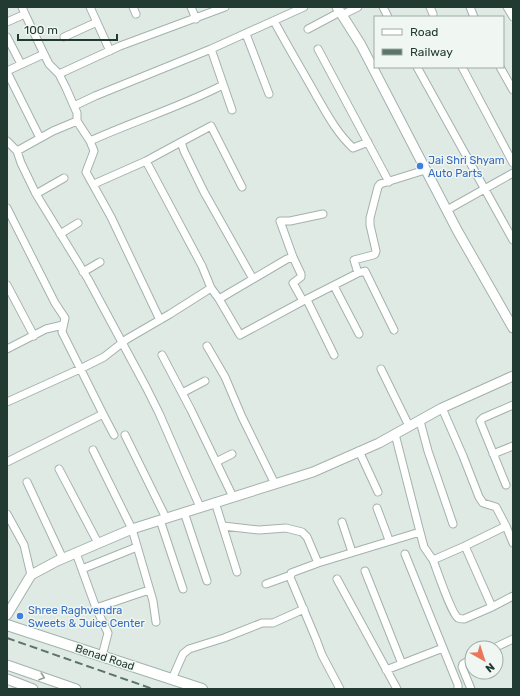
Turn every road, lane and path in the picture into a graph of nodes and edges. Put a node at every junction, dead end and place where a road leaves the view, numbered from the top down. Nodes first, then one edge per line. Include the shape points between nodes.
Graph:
1 (22, 7) edge
2 (90, 7) edge
3 (191, 7) edge
4 (226, 7) edge
5 (304, 7) edge
6 (358, 7) edge
7 (383, 7) edge
8 (507, 7) edge
9 (340, 11) edge
10 (25, 14) junction
11 (388, 16) edge
12 (513, 17) edge
13 (196, 18) junction
14 (274, 21) junction
15 (7, 22) edge
16 (97, 22) junction
17 (308, 29) dead end
18 (246, 34) junction
19 (7, 37) edge
20 (64, 37) dead end
21 (318, 49) dead end
22 (211, 50) junction
23 (110, 52) junction
24 (44, 54) junction
25 (374, 63) edge
26 (21, 64) junction
27 (418, 68) edge
28 (463, 68) edge
29 (501, 68) edge
30 (378, 69) edge
31 (7, 71) edge
32 (59, 74) junction
33 (223, 85) junction
34 (513, 90) edge
35 (269, 94) dead end
36 (74, 106) junction
37 (232, 110) dead end
38 (77, 122) junction
39 (40, 138) junction
40 (7, 141) edge
41 (90, 141) junction
42 (181, 142) junction
43 (368, 142) junction
44 (17, 151) junction
45 (146, 161) junction
46 (513, 163) edge
47 (425, 170) junction
48 (513, 173) edge
49 (64, 178) dead end
50 (389, 182) junction
51 (94, 184) junction
52 (242, 187) dead end
53 (484, 190) junction
54 (36, 194) junction
55 (7, 208) edge
56 (447, 210) junction
57 (323, 214) dead end
58 (78, 223) dead end
59 (60, 234) junction
60 (513, 240) edge
61 (293, 257) junction
62 (100, 262) dead end
63 (83, 272) junction
64 (358, 273) junction
65 (253, 279) junction
66 (7, 285) edge
67 (334, 286) junction
68 (211, 288) junction
69 (219, 299) junction
70 (305, 301) junction
71 (160, 320) junction
72 (63, 325) junction
73 (513, 328) edge
74 (394, 330) dead end
75 (359, 334) dead end
76 (34, 336) junction
77 (122, 342) junction
78 (207, 346) dead end
79 (7, 349) edge
80 (162, 355) dead end
81 (334, 355) dead end
82 (80, 369) junction
83 (381, 369) dead end
84 (513, 376) edge
85 (205, 381) dead end
86 (182, 393) junction
87 (7, 402) edge
88 (513, 405) edge
89 (442, 408) junction
90 (103, 414) junction
91 (420, 420) junction
92 (409, 426) junction
93 (124, 434) dead end
94 (395, 434) junction
95 (114, 435) dead end
96 (513, 446) edge
97 (93, 450) dead end
98 (359, 451) junction
99 (232, 454) dead end
100 (494, 454) junction
101 (7, 462) edge
102 (216, 462) junction
103 (59, 469) dead end
104 (27, 482) dead end
105 (275, 484) junction
106 (506, 485) dead end
107 (378, 492) dead end
108 (233, 497) junction
109 (216, 502) junction
110 (200, 507) junction
111 (377, 508) dead end
112 (184, 512) junction
113 (7, 514) edge
114 (163, 519) junction
115 (342, 522) dead end
116 (453, 524) dead end
117 (223, 526) junction
118 (506, 526) junction
119 (132, 529) junction
120 (420, 532) junction
121 (389, 540) junction
122 (513, 542) edge
123 (98, 543) junction
124 (465, 546) junction
125 (137, 547) junction
126 (76, 552) junction
127 (352, 552) junction
128 (405, 554) dead end
129 (62, 559) junction
130 (433, 560) junction
131 (318, 563) junction
132 (82, 569) junction
133 (365, 571) dead end
134 (236, 572) dead end
135 (31, 575) junction
136 (291, 575) junction
137 (337, 579) dead end
138 (206, 581) dead end
139 (266, 584) dead end
140 (183, 589) dead end
141 (150, 590) junction
142 (513, 596) edge
143 (492, 607) junction
144 (96, 608) junction
145 (304, 609) junction
146 (7, 616) edge
147 (156, 622) dead end
148 (7, 625) edge
149 (443, 648) junction
150 (102, 656) junction
151 (402, 664) junction
152 (7, 666) edge
153 (386, 670) junction
154 (7, 680) edge
155 (172, 680) junction
156 (33, 689) edge
157 (76, 689) edge
158 (202, 689) edge
159 (340, 689) edge
160 (397, 689) edge
161 (458, 689) edge

1 - 10 street
2 - 16 street
3 - 13 street
4 - 13 street
5 - 14 street
6 - 9 street
7 - 11 street
8 - 12 street
9 - 17 street
9 - 25 street
10 - 15 street
10 - 24 street
13 - 23 street
14 - 18 street
14 - 43 street via 330,120 343,138 353,148
16 - 20 street
16 - 23 street
18 - 22 street
18 - 35 street
19 - 26 street
21 - 43 street
22 - 33 street
22 - 36 street
23 - 32 street
24 - 26 street
24 - 32 street
26 - 31 street
27 - 53 street
28 - 46 street
29 - 34 street
30 - 47 street
31 - 39 street
32 - 36 street
33 - 37 street
33 - 41 street via 198,98
36 - 38 street via 78,113
38 - 39 street
38 - 41 street
39 - 44 street
40 - 44 street
41 - 51 street via 94,151 86,172
42 - 45 street
42 - 52 street via 211,126
42 - 65 street via 204,192
43 - 50 street
44 - 54 street
45 - 51 street
45 - 68 street via 202,266
47 - 50 street
47 - 56 street
48 - 53 street
49 - 54 street
50 - 64 street via 378,187 370,218 375,254 355,259
51 - 71 street
53 - 56 street
53 - 60 street
54 - 59 street
55 - 72 street via 65,318
56 - 73 street
57 - 61 street via 280,221
58 - 59 street
59 - 63 street
61 - 65 street
61 - 70 street via 302,276 293,283
62 - 63 street
63 - 77 street
64 - 67 street
64 - 74 street via 365,271
65 - 69 street
66 - 76 street
67 - 70 street
67 - 75 street
68 - 69 street
68 - 71 street
69 - 70 street via 240,335
70 - 81 street
71 - 77 street
72 - 76 street via 46,329
72 - 82 street via 62,332
76 - 79 street
77 - 82 street via 104,357
77 - 110 street via 159,413
78 - 105 street via 225,377
80 - 86 street
82 - 87 street
82 - 90 street
83 - 92 street
84 - 89 street
85 - 86 street
86 - 102 street
88 - 100 street via 481,419
89 - 91 street
89 - 118 street via 478,497 483,503 496,507
90 - 95 street
90 - 101 street
91 - 92 street
91 - 116 street
92 - 94 street
93 - 114 street
94 - 98 street
94 - 120 street
96 - 100 street
97 - 119 street
98 - 105 street via 313,472
98 - 107 street
99 - 102 street
100 - 106 street
102 - 108 street
103 - 123 street
104 - 129 street
105 - 108 street
108 - 109 street
109 - 110 street
109 - 117 street
110 - 112 street
111 - 121 street
112 - 114 street
112 - 138 street
113 - 135 street via 24,545
114 - 119 street
114 - 140 street
115 - 127 street
117 - 131 street via 259,530 286,528 302,532 307,537
117 - 134 street
118 - 122 street
118 - 124 street
119 - 123 street
119 - 125 street
120 - 121 street
120 - 130 street via 424,547
121 - 127 street
123 - 126 street
124 - 130 street
124 - 143 street
125 - 132 street
125 - 141 street
126 - 129 street
126 - 132 street
127 - 131 street
128 - 149 street
129 - 135 street
130 - 143 street via 457,617 464,619
131 - 136 street
132 - 144 street
133 - 151 street
135 - 146 street
136 - 139 street
136 - 145 street
137 - 153 street
141 - 144 street
141 - 147 street
142 - 143 street
144 - 150 street via 108,632
145 - 155 street via 273,623 262,622 189,649 183,654
145 - 159 street via 322,655
148 - 150 main road, Benad Road
149 - 151 street
149 - 161 street
150 - 155 main road, Benad Road
151 - 153 street
152 -> 157 street
153 - 160 street
154 - 156 street
155 - 158 main road, Benad Road

